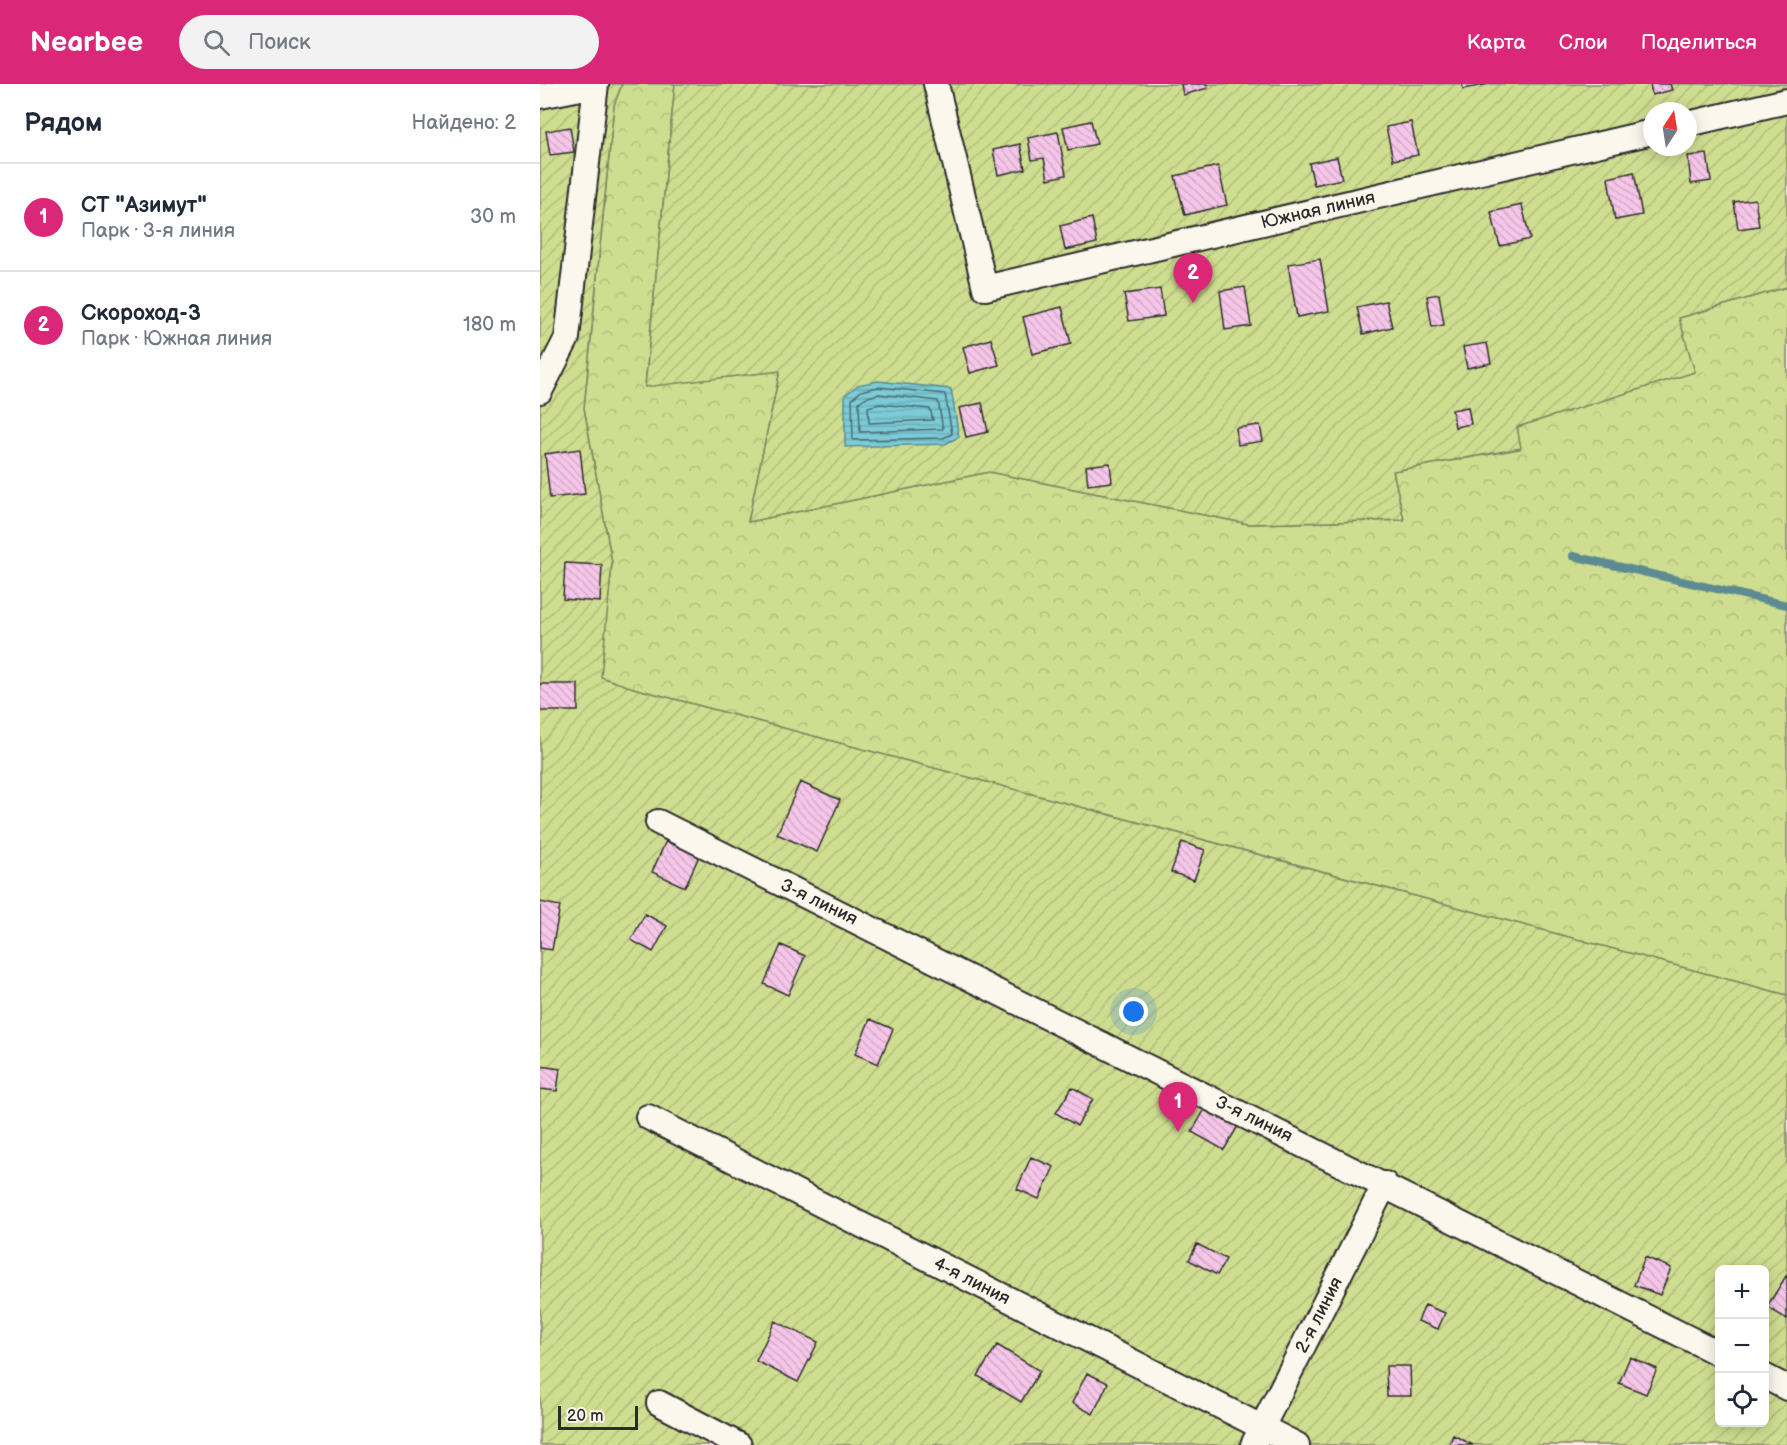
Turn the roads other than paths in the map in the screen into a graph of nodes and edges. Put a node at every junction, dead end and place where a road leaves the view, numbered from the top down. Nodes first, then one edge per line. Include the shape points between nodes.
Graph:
1 (596, 84) edge
2 (936, 84) edge
3 (540, 96) edge
4 (1787, 100) edge
5 (1697, 122) edge
6 (1643, 134) edge
7 (540, 391) edge
8 (658, 822) dead end
9 (648, 1117) dead end
10 (1385, 1184) junction
11 (1715, 1352) edge
12 (1769, 1379) edge
13 (1787, 1388) edge
14 (659, 1403) dead end
15 (1257, 1436) edge
16 (739, 1445) edge
17 (1297, 1445) edge

1 - 3 street
1 - 7 street via 567,338
2 - 6 street, Южная линия via 985,288
4 - 5 street
8 - 10 street, 3-я линия
9 - 15 street, 4-я линия
10 - 11 street, 3-я линия
10 - 15 street, 2-я линия
12 - 13 street
14 - 16 street
15 - 17 street, 4-я линия

